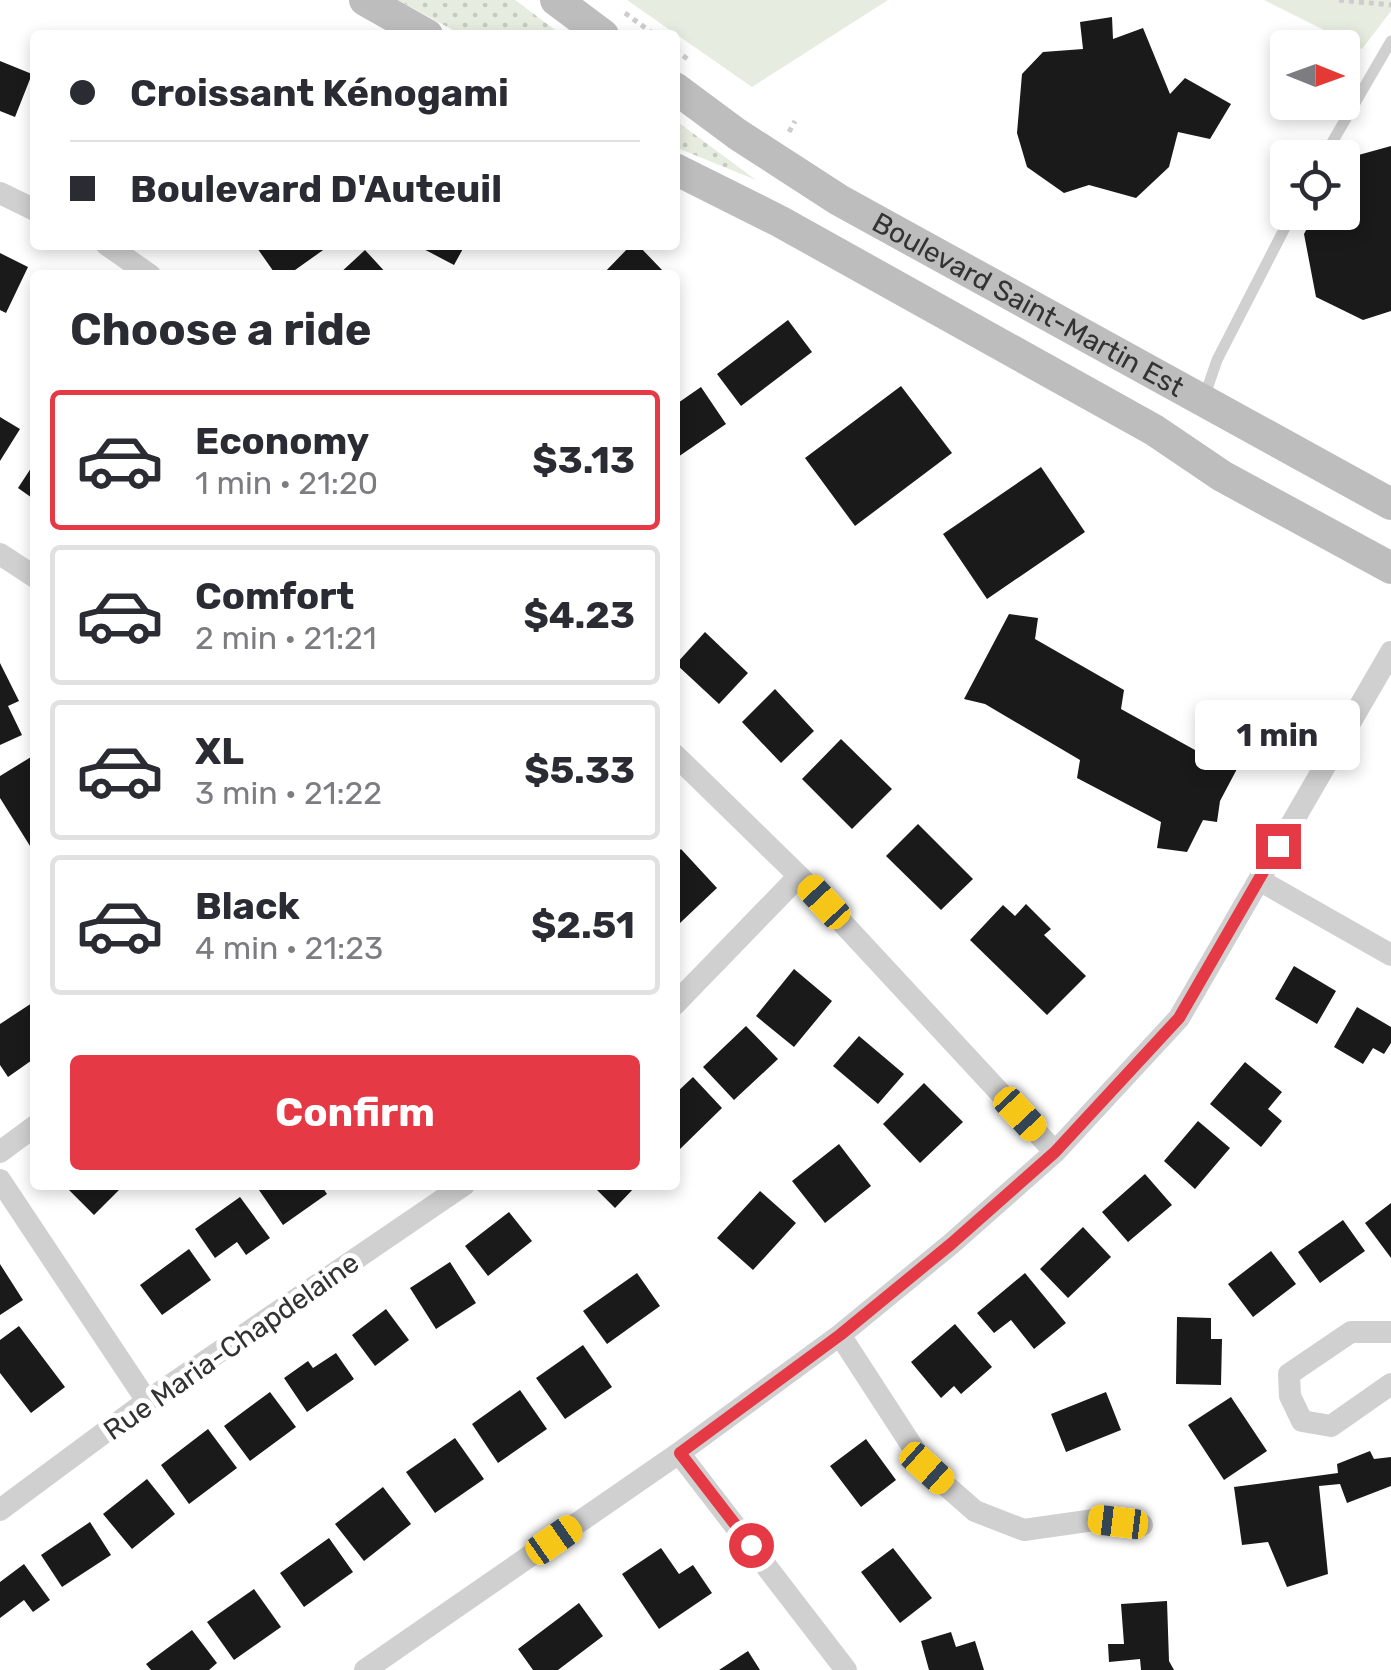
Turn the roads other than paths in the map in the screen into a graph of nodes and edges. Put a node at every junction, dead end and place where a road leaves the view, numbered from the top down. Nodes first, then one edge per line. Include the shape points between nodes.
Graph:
1 (365, 0) edge
2 (556, 0) edge
3 (611, 22) edge
4 (418, 30) edge
5 (1391, 42) edge
6 (680, 92) edge
7 (1334, 140) edge
8 (680, 171) edge
9 (0, 193) edge
10 (30, 208) edge
11 (1284, 230) edge
12 (114, 250) edge
13 (143, 270) edge
14 (990, 284) junction
15 (967, 326) junction
16 (1203, 402) junction
17 (1194, 459) junction
18 (1391, 504) edge
19 (0, 554) edge
20 (1391, 568) edge
21 (30, 574) edge
22 (1391, 652) edge
23 (680, 760) edge
24 (799, 876) junction
25 (1259, 880) junction
26 (1391, 955) edge
27 (680, 999) edge
28 (30, 1130) edge
29 (0, 1152) edge
30 (1055, 1152) junction
31 (0, 1180) edge
32 (457, 1190) edge
33 (1391, 1332) edge
34 (840, 1335) junction
35 (1391, 1384) edge
36 (148, 1401) junction
37 (680, 1453) junction
38 (0, 1510) edge
39 (1142, 1525) dead end
40 (364, 1670) edge
41 (846, 1670) edge

1 - 4 main road
2 - 3 main road
5 - 7 lane
6 - 14 main road, Boulevard Saint-Martin Est via 805,180
8 - 15 main road, Boulevard Saint-Martin Est
9 - 10 street
11 - 16 lane via 1217,360
12 - 13 street
14 - 15 main road
14 - 16 main road, Boulevard Saint-Martin Est
15 - 17 main road, Boulevard Saint-Martin Est
16 - 17 main road
16 - 18 main road, Boulevard Saint-Martin Est
17 - 20 main road, Boulevard Saint-Martin Est
19 - 21 street
22 - 25 street
23 - 24 street
24 - 27 street
24 - 30 street
25 - 26 street
25 - 30 street via 1179,1018
28 - 29 street
30 - 34 street
31 - 36 street
32 - 36 street, Rue Maria-Chapdelaine
33 - 35 street via 1350,1332 1289,1374 1302,1421 1331,1426
34 - 37 street
34 - 39 street via 927,1468 975,1512 1024,1530 1094,1520
36 - 38 street, Rue Maria-Chapdelaine
37 - 40 street
37 - 41 street

